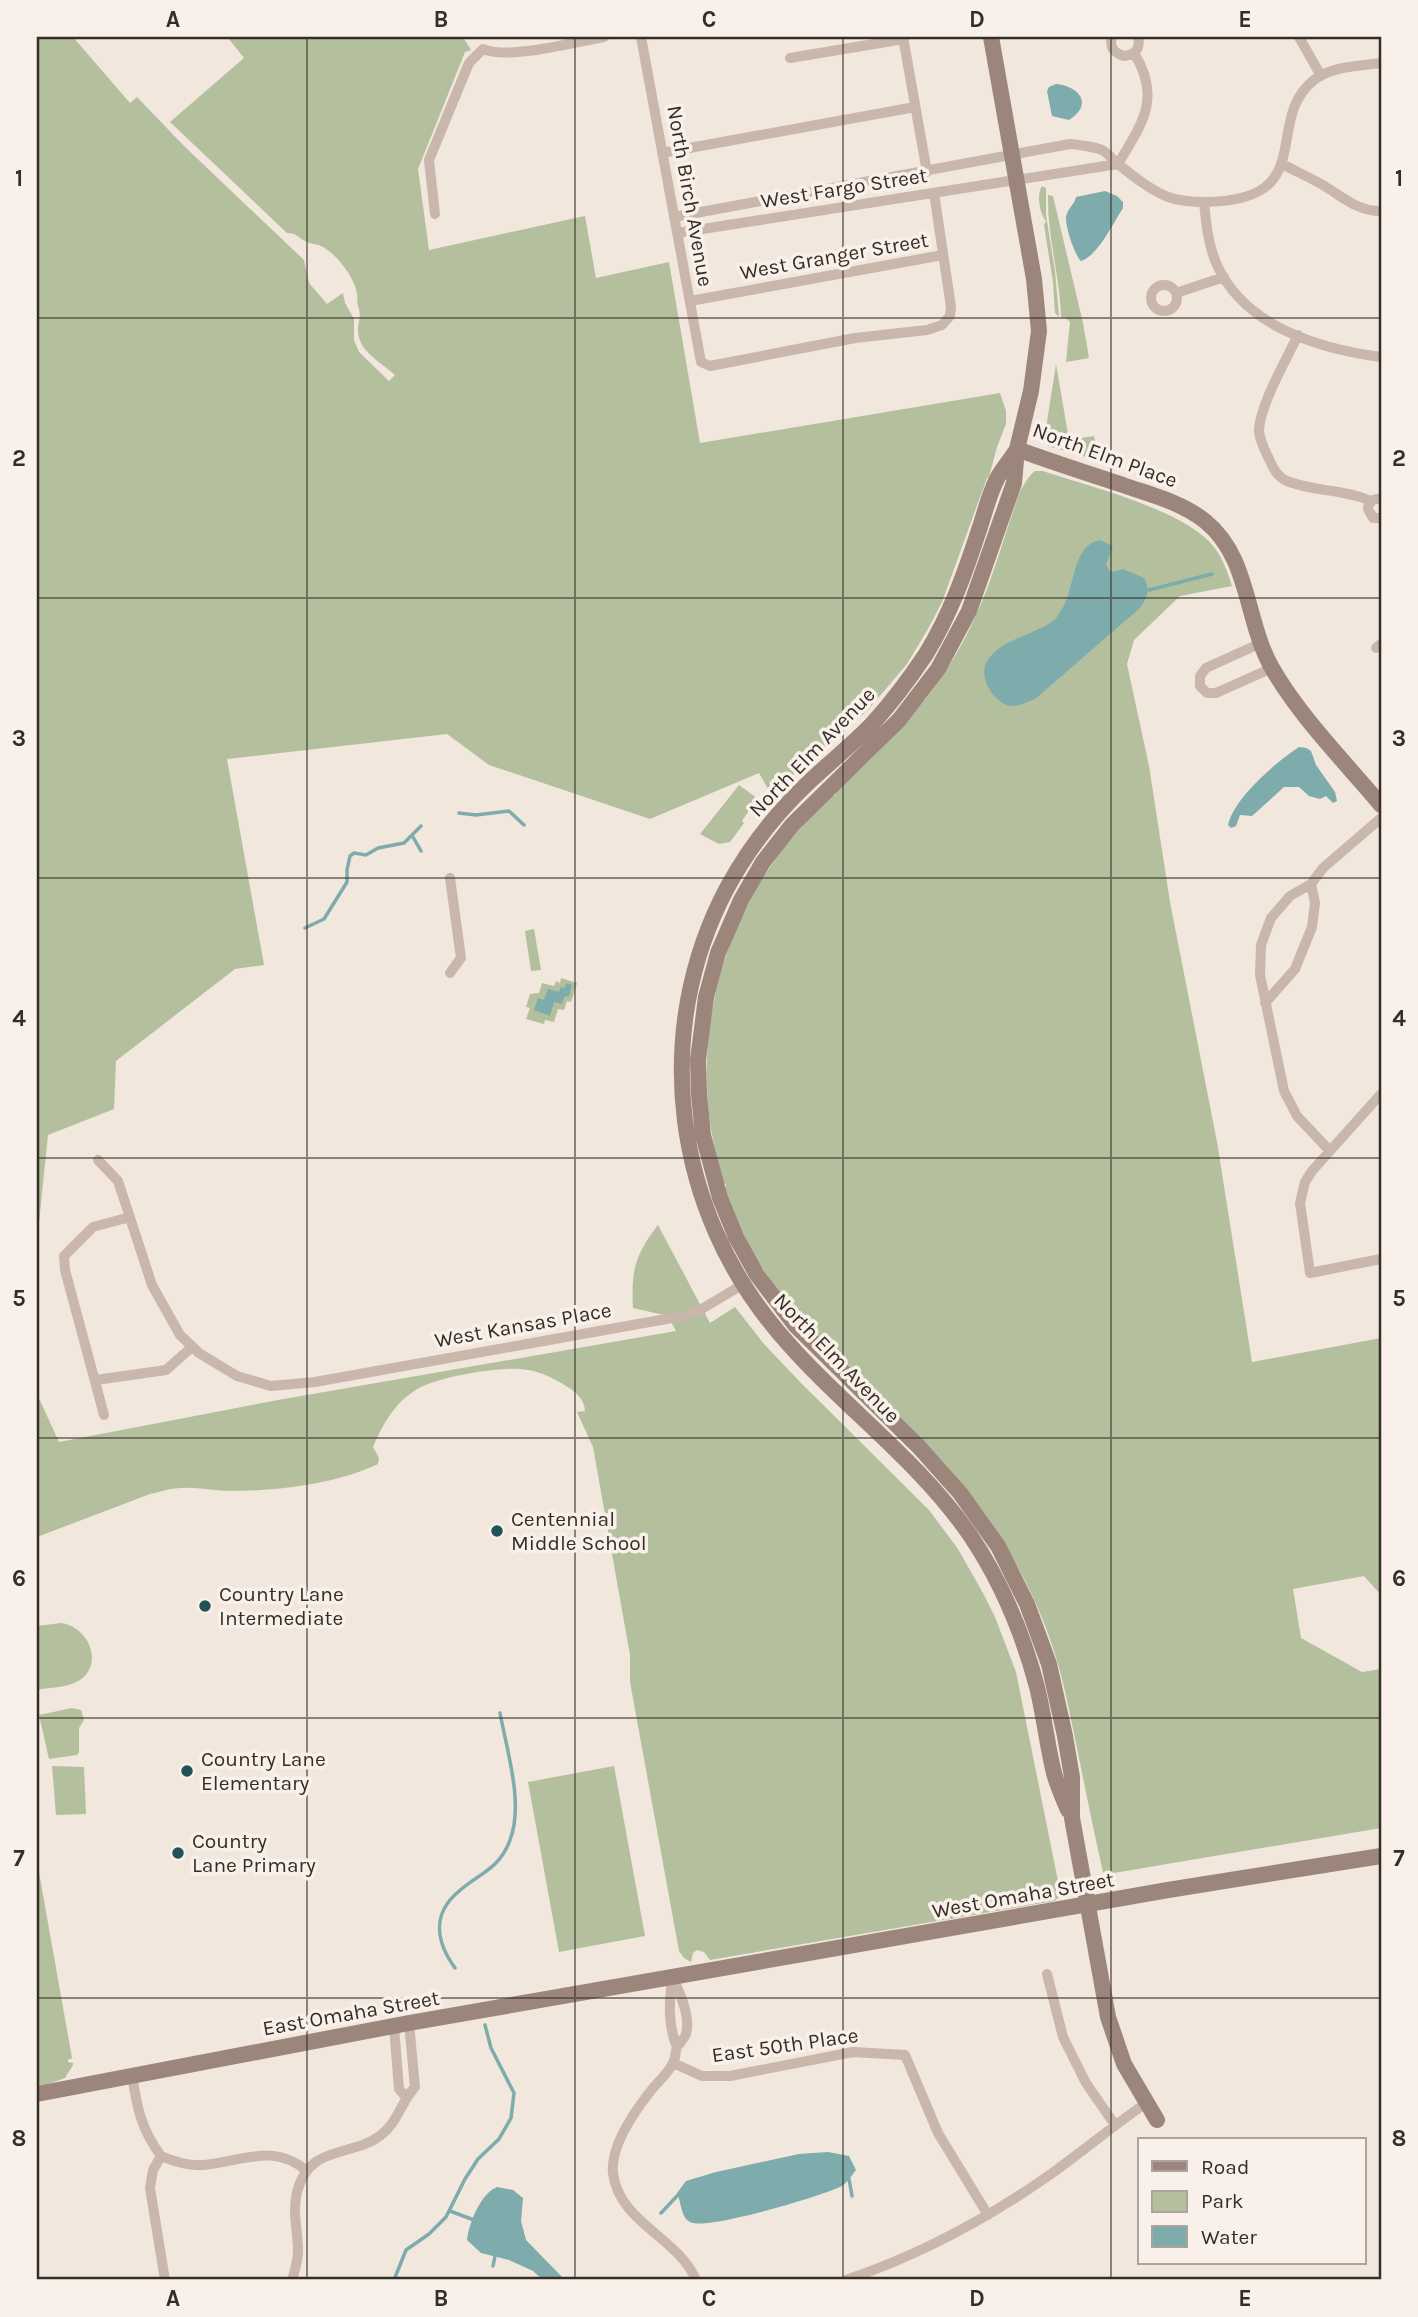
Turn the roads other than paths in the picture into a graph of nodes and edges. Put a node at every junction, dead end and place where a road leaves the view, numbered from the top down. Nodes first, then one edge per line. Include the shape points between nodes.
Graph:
1 (604, 37) edge
2 (641, 37) edge
3 (840, 37) edge
4 (991, 37) edge
5 (1112, 37) edge
6 (1138, 37) edge
7 (1299, 37) edge
8 (903, 38) edge
9 (835, 51) junction
10 (1134, 53) junction
11 (790, 58) dead end
12 (1381, 63) edge
13 (1321, 76) junction
14 (915, 107) junction
15 (663, 153) junction
16 (1012, 155) junction
17 (1118, 164) junction
18 (1282, 164) junction
19 (927, 172) junction
20 (1016, 179) junction
21 (933, 193) junction
22 (1204, 202) junction
23 (1381, 211) edge
24 (435, 214) dead end
25 (674, 217) junction
26 (677, 233) junction
27 (943, 255) junction
28 (1224, 277) junction
29 (1176, 293) dead end
30 (690, 302) junction
31 (1298, 335) junction
32 (1381, 357) edge
33 (1017, 449) junction
34 (1376, 500) edge
35 (1381, 518) edge
36 (1261, 643) junction
37 (1272, 668) junction
38 (1381, 805) edge
39 (1381, 818) edge
40 (735, 873) junction
41 (450, 878) dead end
42 (750, 882) junction
43 (1311, 884) junction
44 (450, 973) dead end
45 (1265, 1003) junction
46 (681, 1059) junction
47 (698, 1060) junction
48 (1381, 1094) edge
49 (1329, 1150) junction
50 (98, 1160) dead end
51 (130, 1217) junction
52 (1381, 1259) edge
53 (757, 1275) junction
54 (742, 1284) junction
55 (192, 1347) junction
56 (96, 1380) junction
57 (104, 1415) dead end
58 (1072, 1818) junction
59 (1381, 1856) edge
60 (1088, 1905) junction
61 (1047, 1974) dead end
62 (673, 1977) junction
63 (402, 2025) junction
64 (673, 2063) junction
65 (414, 2071) junction
66 (398, 2073) junction
67 (132, 2076) junction
68 (37, 2094) edge
69 (406, 2096) junction
70 (1146, 2103) junction
71 (1157, 2120) dead end
72 (1115, 2125) junction
73 (161, 2156) junction
74 (307, 2171) junction
75 (988, 2215) junction
76 (877, 2275) edge
77 (292, 2279) edge
78 (165, 2280) edge
79 (696, 2280) edge
80 (846, 2280) edge

1 - 24 street via 513,52 483,49 469,63 429,160
2 - 15 street, North Birch Avenue
3 - 9 street
4 - 16 main road, North Elm Place
5 - 10 street via 1114,52
6 - 10 street
7 - 13 street
8 - 9 street
8 - 14 street
9 - 11 street
10 - 17 street via 1146,77 1149,100 1141,126
12 - 13 street
13 - 18 street via 1296,105
14 - 15 street
14 - 19 street
15 - 25 street, North Birch Avenue
16 - 17 street, West Fargo Street via 1085,145 1103,151
16 - 19 street, West Fargo Street
16 - 20 main road, North Elm Place
17 - 20 street, West Fargo Street
17 - 22 street, West Fargo Street via 1169,198
18 - 22 street, West Fargo Street via 1274,178 1253,194
18 - 23 street via 1349,203
19 - 25 street, West Fargo Street
20 - 21 street, West Fargo Street
20 - 33 main road, North Elm Place via 1039,331
21 - 26 street, West Fargo Street
21 - 27 street
22 - 28 street via 1207,234
25 - 26 street, North Birch Avenue
26 - 30 street, North Birch Avenue
27 - 30 street, West Granger Street
27 - 30 street, North Birch Avenue via 950,316 942,325 927,330 855,338 710,366 701,362
28 - 29 street
28 - 31 street via 1247,306 1270,324
31 - 32 street
31 - 34 street via 1263,410 1261,443 1283,480
33 - 36 main road, North Elm Place via 1166,500 1205,521 1222,537 1236,563
33 - 40 main road, North Elm Avenue via 997,479 957,592 922,659 871,725 775,817
33 - 42 main road, North Elm Avenue via 1014,483 981,581 938,669 899,720 792,825
34 - 35 street via 1368,506 1369,514
36 - 37 main road, North Elm Place
36 - 37 street via 1206,668 1199,676 1200,686 1216,694
37 - 38 main road, North Elm Place
39 - 43 street
40 - 42 main road
40 - 46 main road, North Elm Avenue via 697,962 685,1012
41 - 44 street via 461,958
42 - 47 main road, North Elm Avenue via 711,976
43 - 45 street via 1315,904 1312,927 1295,969
43 - 45 street via 1290,896 1271,918 1261,945 1259,975
45 - 49 street via 1284,1091 1297,1116
46 - 47 main road
46 - 54 main road, North Elm Avenue via 684,1126 692,1167 713,1229
47 - 53 main road, North Elm Avenue via 701,1117 713,1177 736,1237
48 - 49 street
49 - 52 street via 1301,1194 1310,1273
50 - 51 street, West Kansas Place via 118,1181
51 - 55 street, West Kansas Place via 152,1285 180,1335
51 - 56 street via 93,1227 64,1256
53 - 54 main road
53 - 58 main road, North Elm Avenue via 795,1325 942,1471 998,1546 1027,1604 1049,1664 1072,1777
54 - 55 street, West Kansas Place via 683,1316 304,1384 271,1386 237,1376
54 - 58 main road, North Elm Avenue via 780,1335 932,1486 971,1537 1017,1625 1036,1686 1054,1775
55 - 56 street via 166,1370
56 - 57 street
58 - 60 main road
59 - 60 main road, West Omaha Street
60 - 62 main road, West Omaha Street
60 - 70 main road via 1112,2032
61 - 72 street via 1063,2037 1086,2083
62 - 63 main road, East Omaha Street
62 - 64 street via 669,2004 677,2048
63 - 65 street
63 - 66 street
63 - 67 main road, East Omaha Street
64 - 75 street, East 50th Place via 702,2076 730,2076 853,2052 905,2055 938,2133
64 - 79 street via 637,2108 618,2144 613,2172 622,2200 642,2224 678,2253
65 - 66 street
65 - 69 street via 415,2087
66 - 69 street via 399,2089
67 - 68 main road, East Omaha Street
67 - 73 street via 140,2120
69 - 74 street via 400,2112 381,2135 333,2152
70 - 71 main road
70 - 72 street
72 - 75 street
73 - 74 street via 176,2163 203,2165 283,2156
73 - 78 street via 150,2188
74 - 77 street via 297,2193 298,2254
75 - 76 street
76 - 80 street

